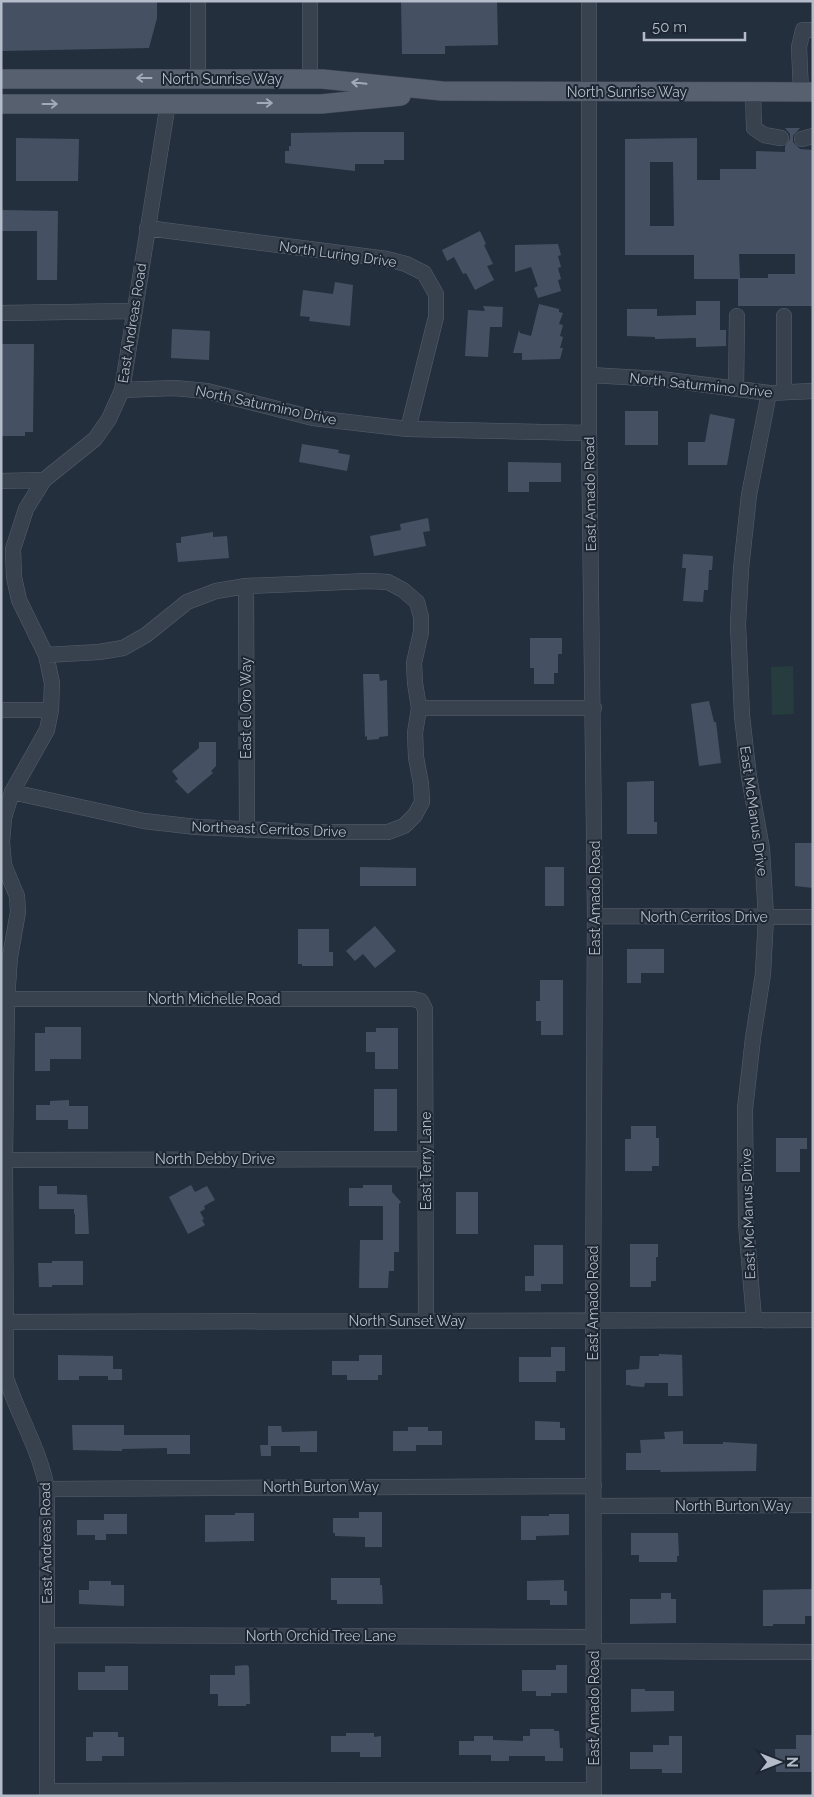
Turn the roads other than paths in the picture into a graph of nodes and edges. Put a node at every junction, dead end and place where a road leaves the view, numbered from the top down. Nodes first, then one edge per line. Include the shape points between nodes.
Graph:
1 (198, 1) edge
2 (310, 1) edge
3 (589, 1) edge
4 (813, 30) edge
5 (806, 52) edge
6 (1, 78) edge
7 (198, 78) junction
8 (279, 79) junction
9 (310, 79) junction
10 (442, 92) junction
11 (589, 92) junction
12 (753, 92) junction
13 (807, 92) edge
14 (168, 103) junction
15 (1, 104) edge
16 (781, 138) dead end
17 (147, 228) junction
18 (134, 311) junction
19 (1, 313) edge
20 (737, 316) dead end
21 (784, 316) dead end
22 (590, 375) junction
23 (736, 388) junction
24 (122, 390) junction
25 (813, 391) edge
26 (777, 393) junction
27 (408, 429) junction
28 (589, 433) junction
29 (1, 480) edge
30 (44, 480) junction
31 (246, 586) junction
32 (46, 655) junction
33 (419, 708) junction
34 (594, 708) junction
35 (1, 710) edge
36 (51, 710) junction
37 (12, 792) junction
38 (247, 830) junction
39 (595, 916) junction
40 (766, 917) junction
41 (813, 917) edge
42 (7, 999) junction
43 (422, 1001) joint
44 (426, 1158) junction
45 (5, 1160) junction
46 (754, 1320) junction
47 (813, 1320) edge
48 (426, 1321) junction
49 (593, 1321) junction
50 (3, 1322) edge
51 (594, 1486) junction
52 (47, 1489) junction
53 (813, 1505) edge
54 (594, 1506) junction
55 (48, 1635) junction
56 (594, 1644) junction
57 (813, 1652) edge
58 (594, 1793) edge
59 (47, 1794) edge

1 - 7 street
2 - 9 street
3 - 11 street, East Amado Road
4 - 5 street via 804,30 800,47
5 - 13 street
7 -> 6 main road, North Sunrise Way
7 - 8 main road, North Sunrise Way
8 - 9 main road, North Sunrise Way
8 - 14 main road via 245,90 176,92 170,95
10 -> 9 main road, North Sunrise Way
10 - 11 main road, North Sunrise Way
14 -> 10 main road, North Sunrise Way via 321,104
11 - 12 main road, North Sunrise Way
11 - 22 street, East Amado Road
12 - 13 main road, North Sunrise Way
12 - 16 street via 754,128 764,136
15 -> 14 main road, North Sunrise Way
14 - 17 street, East Andreas Road
17 - 18 street, East Andreas Road
17 - 27 street, North Luring Drive via 387,259 424,273 436,294 436,317
18 - 19 street
18 - 24 street, East Andreas Road
20 - 23 street
21 - 26 street, East McManus Drive
22 - 23 street, North Saturmino Drive
22 - 28 street, East Amado Road
23 - 26 street, North Saturmino Drive
24 - 27 street, North Saturmino Drive via 174,388 207,391 313,418
24 - 30 street, East Andreas Road via 109,419 95,439
25 - 26 street, North Saturmino Drive
26 - 40 street, East McManus Drive via 750,495 738,624 742,716 762,849
27 - 28 street, North Saturmino Drive
28 - 34 street, East Amado Road
29 - 30 street
30 - 32 street, East Andreas Road via 26,509 13,549 19,600
31 - 32 street, Northeast Cerritos Drive via 187,602 146,635 123,648
31 - 33 street, Northeast Cerritos Drive via 368,581 388,582 403,590 416,602 422,617 414,663
31 - 38 street, East el Oro Way
32 - 36 street, East Andreas Road via 52,683
33 - 34 street
33 - 38 street, Northeast Cerritos Drive via 415,733 422,802 404,826 388,832
34 - 39 street, East Amado Road
35 - 36 street
36 - 37 street, East Andreas Road via 47,730
37 - 38 street, Northeast Cerritos Drive via 144,821
37 - 42 street, East Andreas Road via 4,818 2,842 4,865 17,896 18,912
39 - 40 street, North Cerritos Drive
39 - 49 street, East Amado Road
40 - 41 street, North Cerritos Drive
40 - 46 street, East McManus Drive via 763,974 745,1109 746,1223
42 - 43 street, North Michelle Road
42 - 45 street, East Andreas Road
43 - 44 street, East Terry Lane via 425,1009
44 - 45 street, North Debby Drive
44 - 48 street, East Terry Lane
45 - 50 street, East Andreas Road
46 - 47 street, North Sunset Way
46 - 49 street, North Sunset Way
48 - 49 street, North Sunset Way
48 - 50 street, North Sunset Way
49 - 51 street, East Amado Road
50 - 52 street, East Andreas Road via 6,1378 44,1472
51 - 52 street, North Burton Way
51 - 54 street, East Amado Road
52 - 55 street, East Andreas Road
53 - 54 street, North Burton Way
54 - 56 street, East Amado Road
55 - 56 street, North Orchid Tree Lane
55 - 59 street, East Andreas Road
56 - 57 street, North Orchid Tree Lane
56 - 58 street, East Amado Road
58 - 59 street

